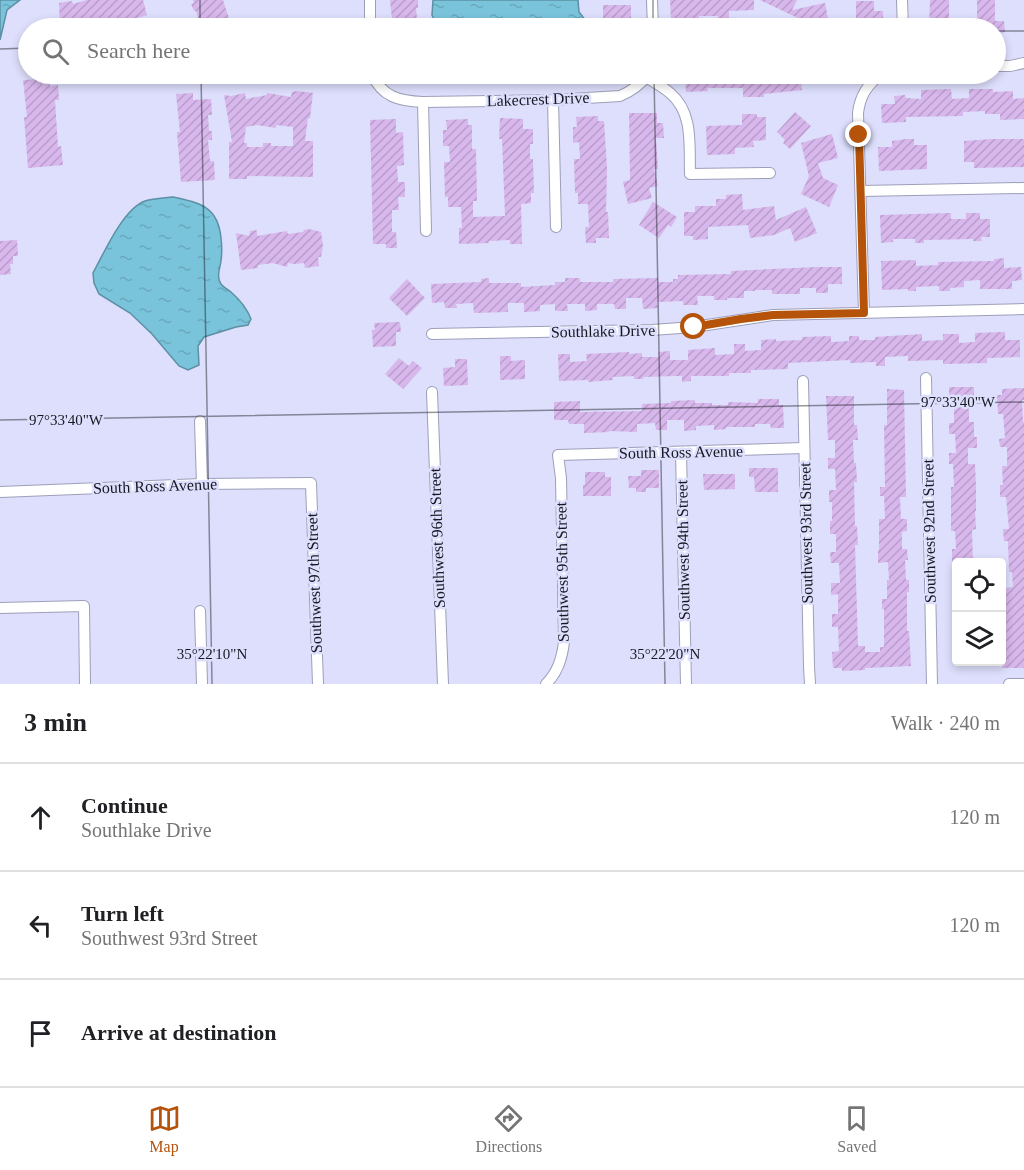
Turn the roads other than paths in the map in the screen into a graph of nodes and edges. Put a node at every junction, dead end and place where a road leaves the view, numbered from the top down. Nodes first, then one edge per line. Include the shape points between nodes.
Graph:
1 (370, 0) edge
2 (652, 0) edge
3 (902, 0) edge
4 (370, 18) edge
5 (653, 18) edge
6 (903, 18) edge
7 (1024, 63) edge
8 (1006, 66) edge
9 (378, 84) edge
10 (640, 84) edge
11 (659, 84) edge
12 (871, 84) edge
13 (553, 100) junction
14 (423, 102) junction
15 (770, 173) dead end
16 (1024, 188) edge
17 (861, 191) junction
18 (556, 227) dead end
19 (426, 231) dead end
20 (1024, 309) edge
21 (864, 313) junction
22 (432, 334) dead end
23 (926, 378) dead end
24 (803, 381) dead end
25 (432, 392) dead end
26 (200, 421) dead end
27 (804, 448) junction
28 (681, 452) junction
29 (558, 455) joint
30 (311, 483) joint
31 (202, 484) junction
32 (0, 492) edge
33 (0, 608) edge
34 (200, 611) dead end
35 (85, 684) edge
36 (202, 684) edge
37 (318, 684) edge
38 (443, 684) edge
39 (546, 684) edge
40 (686, 684) edge
41 (810, 684) edge
42 (932, 684) edge
43 (1009, 684) edge
44 (1024, 684) edge

1 - 4 street
2 - 5 street
3 - 6 street
7 - 8 street
9 - 14 street via 395,98
10 - 13 street, Lakecrest Drive via 620,96
11 - 15 street via 687,117 690,174
12 - 17 street via 859,106
13 - 14 street, Lakecrest Drive
13 - 18 street
14 - 19 street
16 - 17 street
17 - 21 street
20 - 21 street, Southlake Drive
21 - 22 street, Southlake Drive via 773,315 652,330
23 - 42 street, Southwest 92nd Street
24 - 27 street, Southwest 93rd Street
25 - 38 street, Southwest 96th Street
26 - 31 street
27 - 28 street, South Ross Avenue
27 - 41 street, Southwest 93rd Street
28 - 29 street, South Ross Avenue
28 - 40 street, Southwest 94th Street
29 - 39 street, Southwest 95th Street via 564,642 562,657
30 - 31 street, South Ross Avenue
30 - 37 street, Southwest 97th Street
31 - 32 street, South Ross Avenue
33 - 35 street via 84,606
34 - 36 street
43 - 44 street

